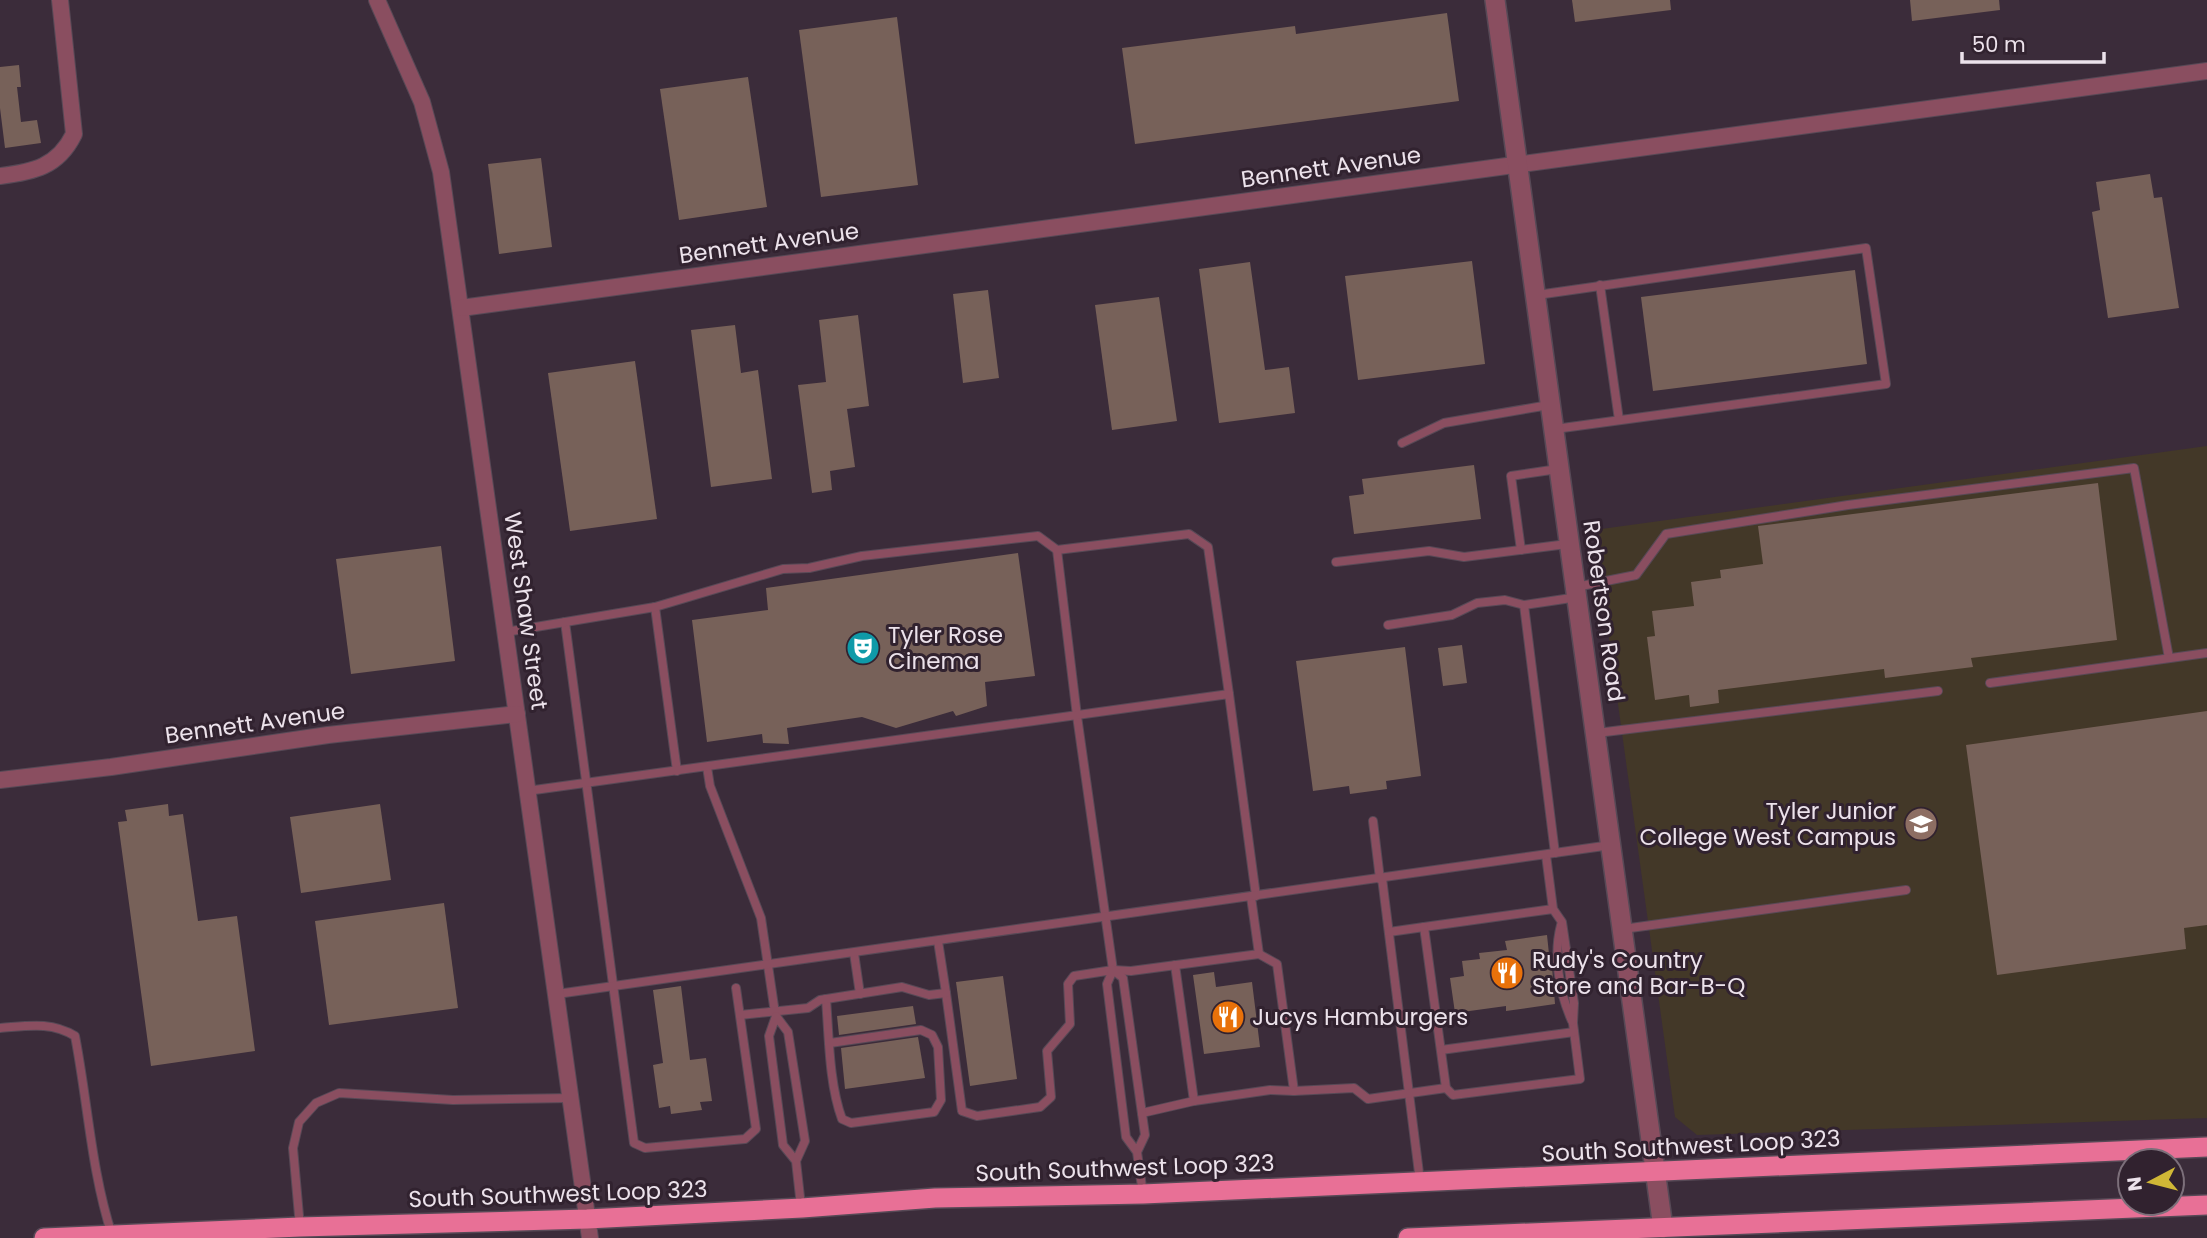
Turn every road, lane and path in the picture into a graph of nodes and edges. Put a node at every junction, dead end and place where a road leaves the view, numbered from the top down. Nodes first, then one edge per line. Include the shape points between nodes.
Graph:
1 (60, 0) edge
2 (377, 0) edge
3 (1495, 0) edge
4 (2207, 71) edge
5 (1518, 164) junction
6 (0, 176) edge
7 (1600, 285) junction
8 (1537, 295) junction
9 (461, 308) junction
10 (1551, 405) junction
11 (1619, 420) junction
12 (1555, 429) junction
13 (1402, 443) dead end
14 (1560, 469) junction
15 (1570, 544) junction
16 (1057, 550) junction
17 (1521, 550) junction
18 (1336, 562) dead end
19 (1577, 592) junction
20 (1524, 605) junction
21 (655, 607) junction
22 (565, 622) junction
23 (1388, 625) dead end
24 (506, 632) junction
25 (2207, 653) edge
26 (2169, 658) junction
27 (1990, 683) dead end
28 (1938, 691) dead end
29 (1229, 694) junction
30 (517, 714) junction
31 (1077, 716) junction
32 (1596, 733) junction
33 (707, 767) junction
34 (677, 771) junction
35 (0, 780) edge
36 (586, 783) junction
37 (527, 791) junction
38 (1373, 821) dead end
39 (1611, 845) junction
40 (1551, 854) junction
41 (1381, 878) junction
42 (1906, 890) dead end
43 (1254, 897) junction
44 (1553, 909) junction
45 (1105, 918) junction
46 (1424, 927) junction
47 (1623, 929) junction
48 (1389, 932) junction
49 (938, 941) junction
50 (854, 953) junction
51 (1259, 954) junction
52 (769, 964) junction
53 (1175, 965) junction
54 (1113, 970) junction
55 (614, 986) junction
56 (736, 988) dead end
57 (946, 993) junction
58 (556, 994) junction
59 (860, 994) junction
60 (826, 999) junction
61 (776, 1013) junction
62 (740, 1015) junction
63 (0, 1028) edge
64 (1573, 1028) junction
65 (830, 1043) junction
66 (1441, 1049) junction
67 (1446, 1088) junction
68 (1294, 1091) junction
69 (1409, 1093) junction
70 (570, 1098) junction
71 (1194, 1101) junction
72 (1142, 1113) junction
73 (2207, 1147) edge
74 (1138, 1152) junction
75 (796, 1161) junction
76 (1656, 1172) junction
77 (1420, 1182) junction
78 (1143, 1194) junction
79 (2207, 1205) edge
80 (802, 1208) junction
81 (300, 1227) junction
82 (589, 1228) edge
83 (1663, 1228) junction
84 (112, 1235) junction
85 (44, 1238) edge
86 (1408, 1238) edge

1 - 6 street via 74,134 41,169
2 - 9 street, West Shaw Street via 430,126
3 - 5 street, Robertson Road
4 - 5 street, Bennett Avenue
5 - 8 street, Robertson Road
5 - 9 street, Bennett Avenue
7 - 8 lane
7 - 11 lane
7 - 11 lane via 1866,248 1886,384
8 - 10 street, Robertson Road
9 - 24 street, West Shaw Street
10 - 12 street, Robertson Road
10 - 13 lane via 1444,423
11 - 12 lane
12 - 14 street, Robertson Road
14 - 15 street, Robertson Road
14 - 17 lane via 1511,475
15 - 17 lane
15 - 19 street, Robertson Road
16 - 21 lane via 1038,536 862,556 783,569
16 - 29 lane via 1189,534 1208,547
16 - 31 lane
17 - 18 lane via 1464,557 1429,551
19 - 20 lane
19 - 26 lane via 1636,575 1666,534 2134,468
19 - 32 street, Robertson Road
20 - 23 lane via 1505,600 1477,603 1452,615
20 - 40 lane
21 - 22 lane
21 - 34 lane
22 - 24 lane
22 - 36 lane
24 - 30 street, West Shaw Street
25 - 26 lane
26 - 27 lane
28 - 32 lane
29 - 31 lane
29 - 43 lane
30 - 35 street, Bennett Avenue via 328,734
30 - 37 street, West Shaw Street
31 - 33 lane
31 - 45 lane
32 - 39 street, Robertson Road
33 - 34 lane
33 - 52 lane via 710,786 757,902
34 - 36 lane
36 - 37 lane
36 - 55 lane
37 - 58 street, West Shaw Street
38 - 41 lane
39 - 40 lane
39 - 47 street, Robertson Road
40 - 41 lane
40 - 44 lane
41 - 43 lane
41 - 48 lane
42 - 47 lane
43 - 45 lane
43 - 51 lane
44 - 46 lane
44 - 64 lane via 1562,922 1574,1003
45 - 49 lane
45 - 54 lane
46 - 48 lane
46 - 66 lane
47 - 76 street, Robertson Road
48 - 69 lane
49 - 50 lane
49 - 57 lane
50 - 52 lane
50 - 59 lane
51 - 53 lane
51 - 68 lane via 1277,964
52 - 55 lane
52 - 61 lane
53 - 54 lane
53 - 71 lane
54 - 57 lane via 1074,976 1068,984 1070,1024 1047,1051 1051,1097 1040,1107 977,1116 962,1111
54 - 72 lane via 1123,978
54 - 74 lane via 1107,984 1126,1137
55 - 58 lane
55 - 62 lane via 630,1125 634,1143 645,1148 746,1139 756,1129
56 - 62 lane
57 - 59 lane via 929,995 902,987
58 - 70 street, West Shaw Street
59 - 60 lane
60 - 61 lane via 808,1008
60 - 65 lane
61 - 62 lane
61 - 75 lane via 769,1036 783,1145
61 - 75 lane via 788,1032 805,1141
63 - 84 lane via 47,1025 75,1036 92,1154
64 - 66 lane
64 - 67 lane via 1580,1079 1453,1095
65 - 65 lane via 842,1119 851,1123 934,1112 941,1100 938,1047 932,1035 921,1030
66 - 67 lane
67 - 69 lane
68 - 69 lane via 1354,1088 1368,1099
68 - 71 lane
69 - 77 lane
70 - 81 lane via 453,1100 339,1093 316,1103 299,1122 293,1149
70 - 82 street, West Shaw Street
71 - 72 lane
72 - 74 lane via 1145,1135
73 - 76 highway, South Southwest Loop 323
74 - 78 lane
75 - 80 lane
76 - 77 highway, South Southwest Loop 323
76 - 83 street, Robertson Road
77 - 78 highway, South Southwest Loop 323
78 - 80 highway, South Southwest Loop 323 via 935,1198
79 - 83 highway
80 - 82 highway, South Southwest Loop 323
81 - 82 highway, South Southwest Loop 323
81 - 84 highway, South Southwest Loop 323
83 - 86 highway
84 - 85 highway, South Southwest Loop 323

